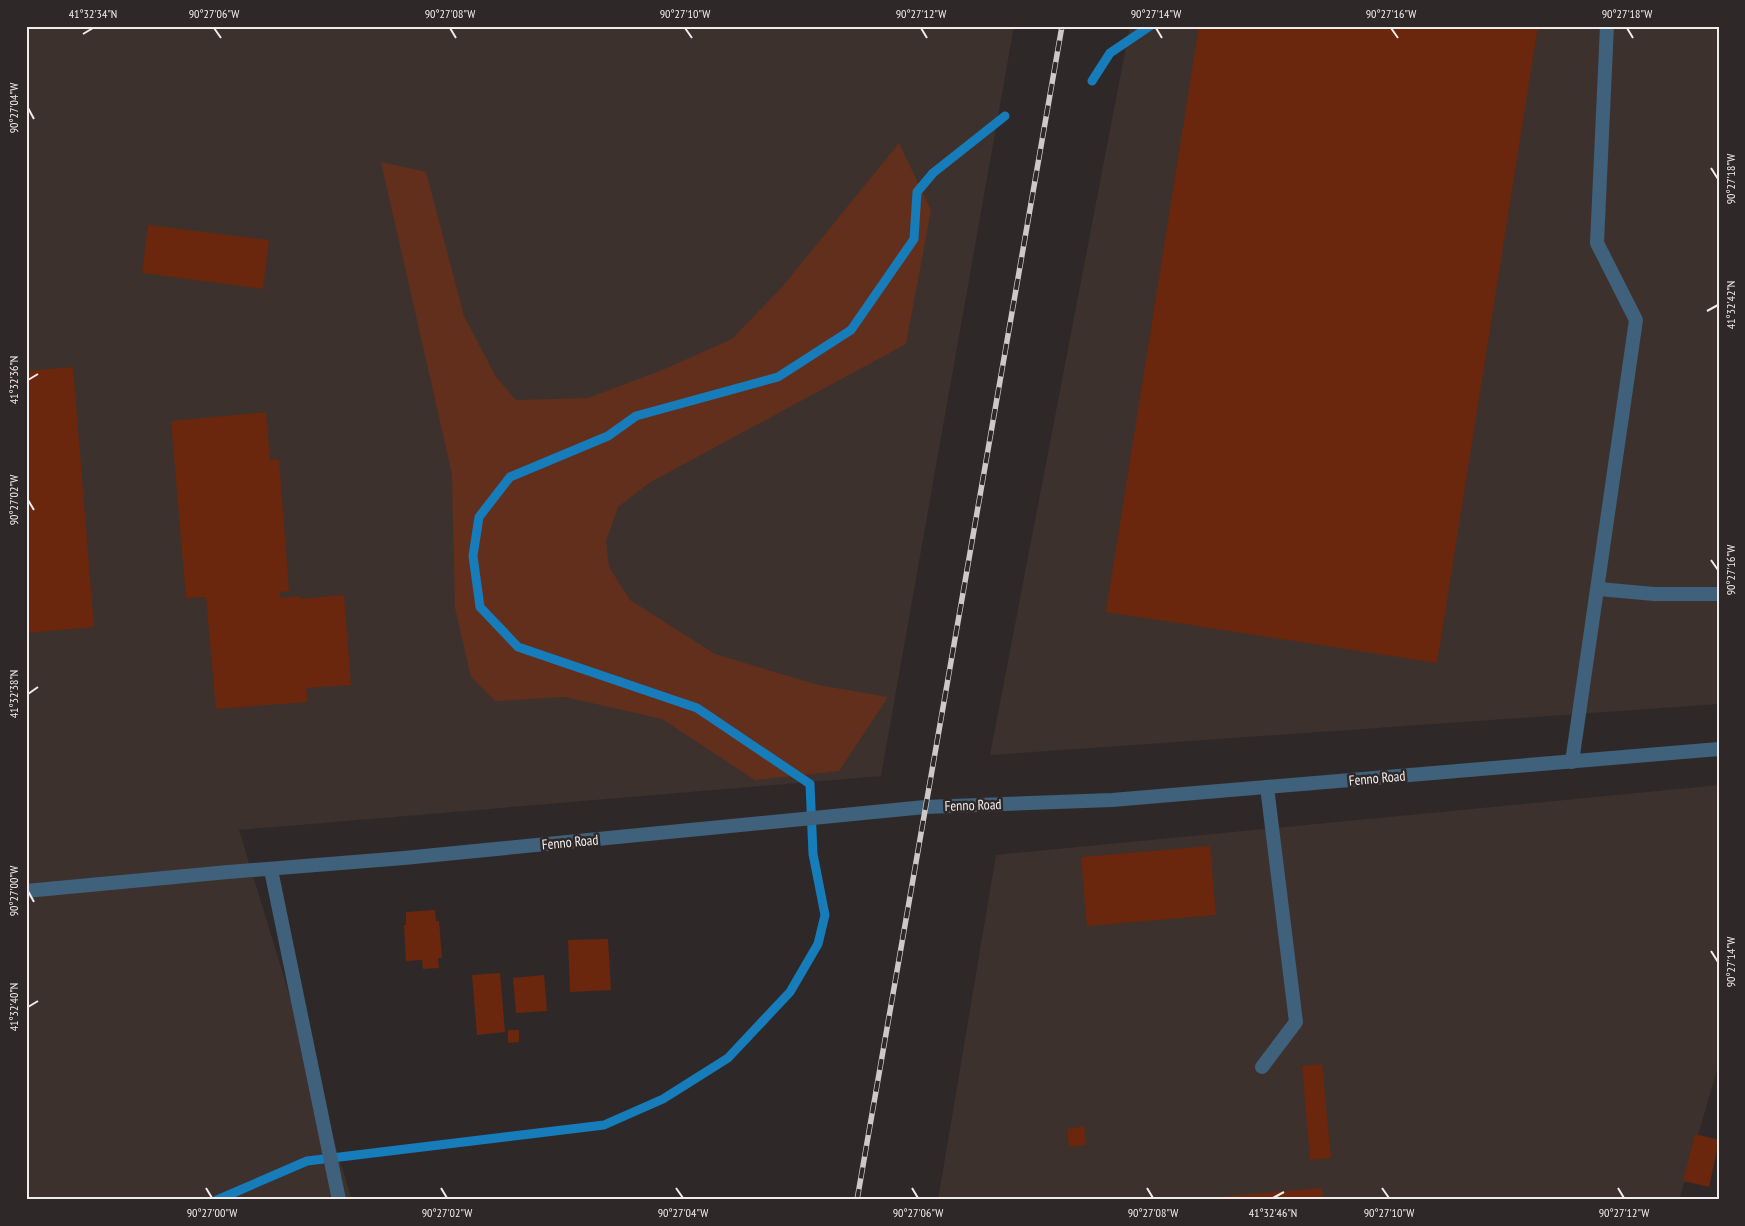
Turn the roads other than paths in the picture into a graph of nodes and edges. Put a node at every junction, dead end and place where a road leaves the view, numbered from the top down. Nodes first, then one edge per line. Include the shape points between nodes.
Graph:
1 (1606, 26) edge
2 (1599, 589) junction
3 (1719, 594) edge
4 (1719, 749) edge
5 (1572, 762) junction
6 (1267, 787) junction
7 (271, 870) junction
8 (26, 891) edge
9 (1262, 1067) dead end
10 (339, 1200) edge

1 - 2 street via 1597,243 1636,320
2 - 3 street via 1654,594
2 - 5 street
4 - 5 street, Fenno Road
5 - 6 street, Fenno Road
6 - 7 street, Fenno Road via 1112,800 925,808
6 - 9 street via 1296,1022
7 - 8 street, Fenno Road
7 - 10 street

